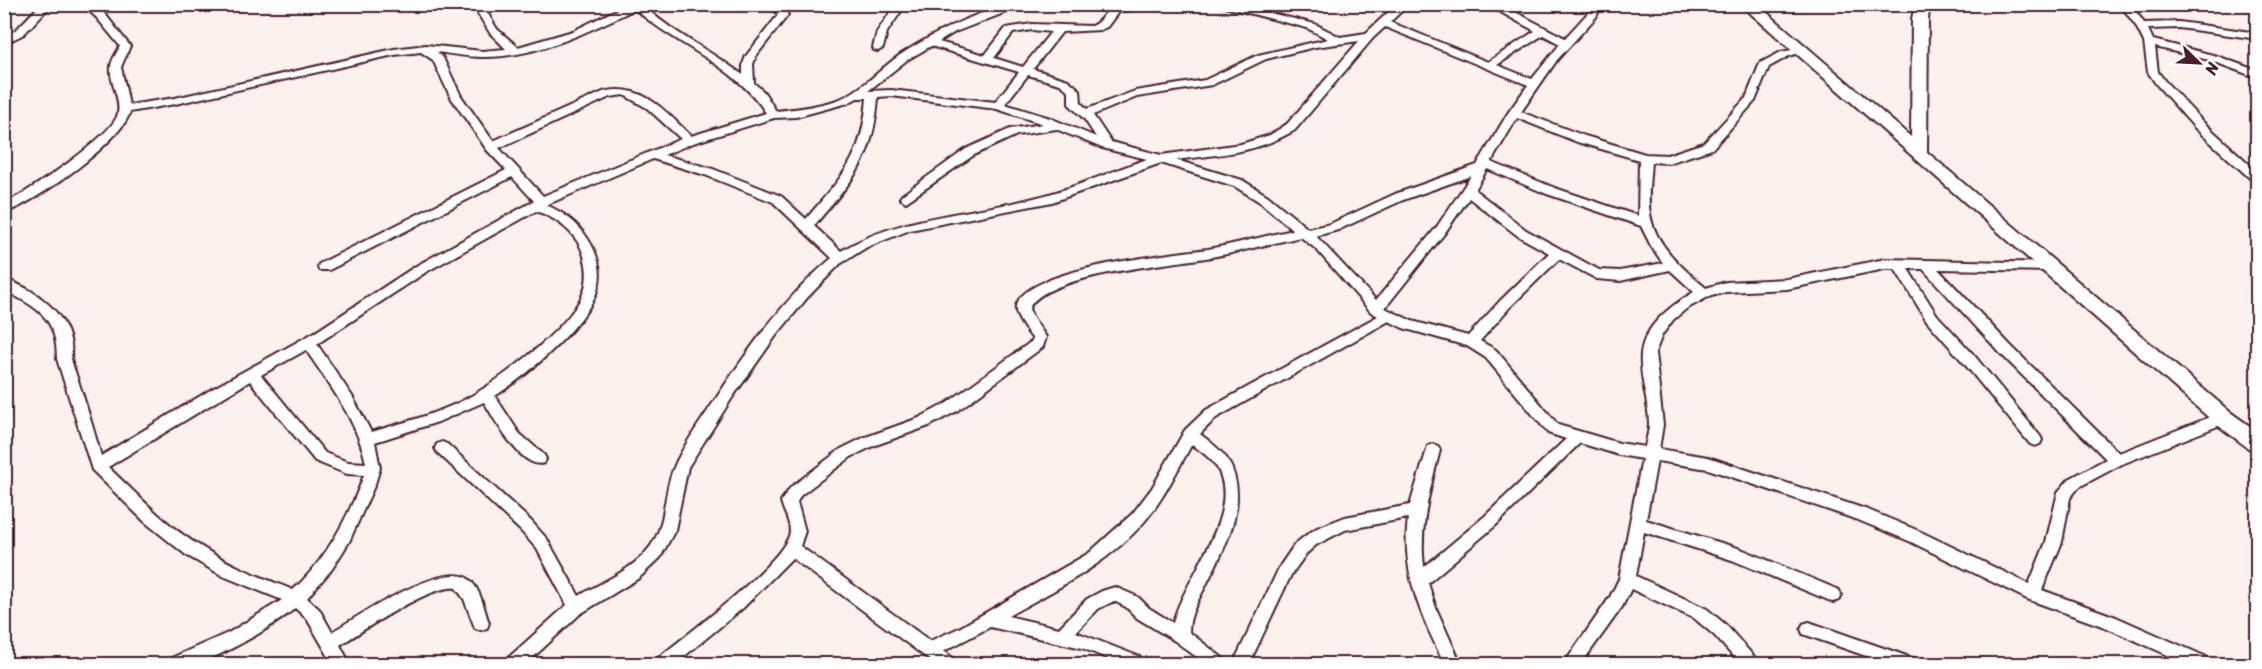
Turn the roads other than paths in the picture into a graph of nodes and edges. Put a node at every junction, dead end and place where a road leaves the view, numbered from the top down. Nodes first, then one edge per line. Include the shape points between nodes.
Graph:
1 (47, 4) edge
2 (87, 4) edge
3 (477, 4) edge
4 (605, 4) edge
5 (776, 4) edge
6 (901, 4) edge
7 (1022, 4) edge
8 (1181, 4) edge
9 (1218, 4) edge
10 (1404, 4) edge
11 (1491, 4) edge
12 (1597, 4) edge
13 (1747, 4) edge
14 (1923, 4) edge
15 (2125, 4) edge
16 (637, 5) edge
17 (616, 15) junction
18 (1383, 23) junction
19 (2141, 26) junction
20 (1060, 29) junction
21 (1542, 31) junction
22 (1369, 36) junction
23 (2258, 36) edge
24 (1338, 40) junction
25 (4, 41) edge
26 (929, 42) junction
27 (2149, 42) junction
28 (1566, 43) junction
29 (878, 48) dead end
30 (422, 49) junction
31 (1799, 50) junction
32 (518, 51) junction
33 (987, 59) junction
34 (1489, 66) junction
35 (1027, 71) junction
36 (2258, 75) edge
37 (1534, 84) junction
38 (748, 85) junction
39 (873, 93) junction
40 (854, 95) junction
41 (998, 106) junction
42 (124, 109) junction
43 (1087, 113) junction
44 (1514, 113) junction
45 (773, 115) junction
46 (1059, 126) junction
47 (689, 141) junction
48 (1106, 145) junction
49 (491, 147) junction
50 (1919, 154) junction
51 (652, 155) junction
52 (1645, 158) junction
53 (1161, 159) junction
54 (1483, 166) junction
55 (514, 171) junction
56 (2258, 179) edge
57 (1468, 191) junction
58 (906, 198) dead end
59 (538, 204) junction
60 (4, 210) edge
61 (1646, 223) junction
62 (807, 226) junction
63 (1305, 233) junction
64 (1558, 252) junction
65 (840, 258) junction
66 (1899, 264) junction
67 (1926, 264) junction
68 (1674, 265) junction
69 (2049, 266) junction
70 (324, 267) dead end
71 (4, 284) edge
72 (1704, 293) junction
73 (1382, 312) junction
74 (1471, 342) junction
75 (309, 343) junction
76 (252, 373) junction
77 (487, 394) junction
78 (2223, 418) junction
79 (1190, 434) junction
80 (1577, 437) junction
81 (367, 439) junction
82 (2035, 440) dead end
83 (2258, 444) edge
84 (442, 448) dead end
85 (1433, 450) dead end
86 (1652, 454) junction
87 (539, 459) dead end
88 (2117, 460) junction
89 (97, 466) junction
90 (372, 469) junction
91 (1417, 510) junction
92 (1638, 524) junction
93 (791, 548) junction
94 (1627, 580) junction
95 (1418, 582) junction
96 (2032, 594) junction
97 (1833, 595) dead end
98 (297, 599) junction
99 (576, 607) junction
100 (988, 620) junction
101 (481, 623) dead end
102 (1809, 629) dead end
103 (1063, 635) junction
104 (1181, 636) junction
105 (328, 643) junction
106 (929, 650) junction
107 (2184, 661) edge
108 (1134, 662) dead end
109 (175, 664) edge
110 (342, 664) edge
111 (513, 664) edge
112 (663, 664) edge
113 (948, 664) edge
114 (1218, 664) edge
115 (1241, 664) edge
116 (1453, 664) edge
117 (1572, 664) edge
118 (1750, 664) edge
119 (1909, 664) edge
120 (2205, 664) edge

1 - 25 street via 20,32
2 - 42 street via 125,46 116,69
3 - 32 street via 502,41
4 - 17 street
5 - 38 street via 783,15 751,56
6 - 29 street via 882,32
7 - 26 street via 964,24
8 - 20 street via 1116,8 1097,28
9 - 24 street via 1311,26
10 - 18 street
11 - 21 street
12 - 28 street
13 - 31 main road
14 - 50 main road
15 - 19 street
16 - 17 street
16 - 38 street via 656,23 714,58
17 - 32 street via 577,33
18 - 22 street
18 - 34 street
19 - 23 street via 2179,25
19 - 27 street
20 - 33 street via 1011,30
20 - 35 street
21 - 28 street
21 - 34 street
22 - 24 street
22 - 53 street via 1291,127 1275,138 1245,148
24 - 43 street via 1262,57 1193,87 1141,92
26 - 33 street
26 - 40 street
27 - 36 street via 2213,58
27 - 56 street via 2153,72 2160,82 2199,125
28 - 37 street
30 - 32 street via 482,54
30 - 42 street
30 - 49 street via 438,58 456,96
31 - 50 main road
31 - 52 street via 1764,65 1751,99 1708,146 1668,159
33 - 35 street
34 - 37 street
35 - 41 street
35 - 43 street via 1071,86 1075,104
37 - 44 street
38 - 45 street via 764,99
39 - 40 street
39 - 41 street
39 - 62 street via 870,130 862,158
40 - 45 street via 821,108
41 - 46 street
42 - 60 street via 112,133 66,172
43 - 48 street
44 - 52 street via 1571,136
44 - 54 street
45 - 47 street
46 - 48 street
46 - 58 street via 1014,132 970,152
47 - 49 street via 644,101 628,92 617,92
47 - 51 street
48 - 53 street
49 - 55 street
50 - 69 main road
51 - 59 street
51 - 62 street via 768,194
52 - 61 street
53 - 63 street via 1238,183
53 - 65 street via 1030,204 914,225 882,235
54 - 57 street
54 - 61 street
54 - 63 street via 1399,197 1327,230
55 - 59 street
55 - 70 street
57 - 64 street via 1522,232
57 - 73 street
59 - 75 street via 421,270
59 - 77 street via 577,232 586,244 594,267 594,283 586,302 560,332 528,364
61 - 68 street
62 - 65 street
63 - 73 street
63 - 93 street via 1105,269 1061,281 1030,295 1023,311 1039,337 1038,343 952,407 846,453 796,491 789,501 797,529
64 - 68 street via 1604,276
64 - 74 street
65 - 99 street via 758,347 678,469 670,527 650,558 635,572
66 - 67 street
66 - 72 street via 1854,268 1787,284 1726,287
66 - 82 street via 1932,318
67 - 69 street
67 - 88 street
68 - 72 street
69 - 78 main road
71 - 89 street via 40,303 56,321
72 - 86 street via 1668,317 1648,353 1656,425
73 - 74 street via 1408,325
73 - 79 street via 1211,414
74 - 80 street via 1501,364 1552,429
75 - 76 street
75 - 81 street
76 - 89 street
76 - 90 street via 320,457 347,468
77 - 81 street
77 - 87 street via 510,435
78 - 83 main road
78 - 88 street
79 - 100 street via 1157,492 1118,538 1095,558
79 - 104 street via 1222,464 1230,500 1218,544 1185,608
80 - 86 street
80 - 95 street via 1490,521
81 - 90 street
84 - 99 street via 542,544
85 - 91 street
86 - 92 street
86 - 96 street via 1708,463 1863,515
88 - 96 street via 2074,483 2063,496 2054,542
89 - 98 street via 150,517 192,550 229,571
90 - 98 street via 337,551
91 - 95 street
91 - 115 street via 1356,521 1322,533 1304,547 1281,576
92 - 94 street
92 - 97 street via 1735,554
93 - 106 street
93 - 112 street via 748,592
94 - 117 street
94 - 118 street via 1701,614
95 - 116 street
96 - 107 street via 2110,622
98 - 105 street via 313,614
98 - 109 street via 237,638
99 - 111 street
100 - 103 street
100 - 106 street
101 - 105 street via 468,591 451,579 424,589
102 - 119 street
103 - 104 street via 1103,597 1115,594
103 - 108 street
104 - 114 street
105 - 110 street
106 - 113 street
107 - 120 street

